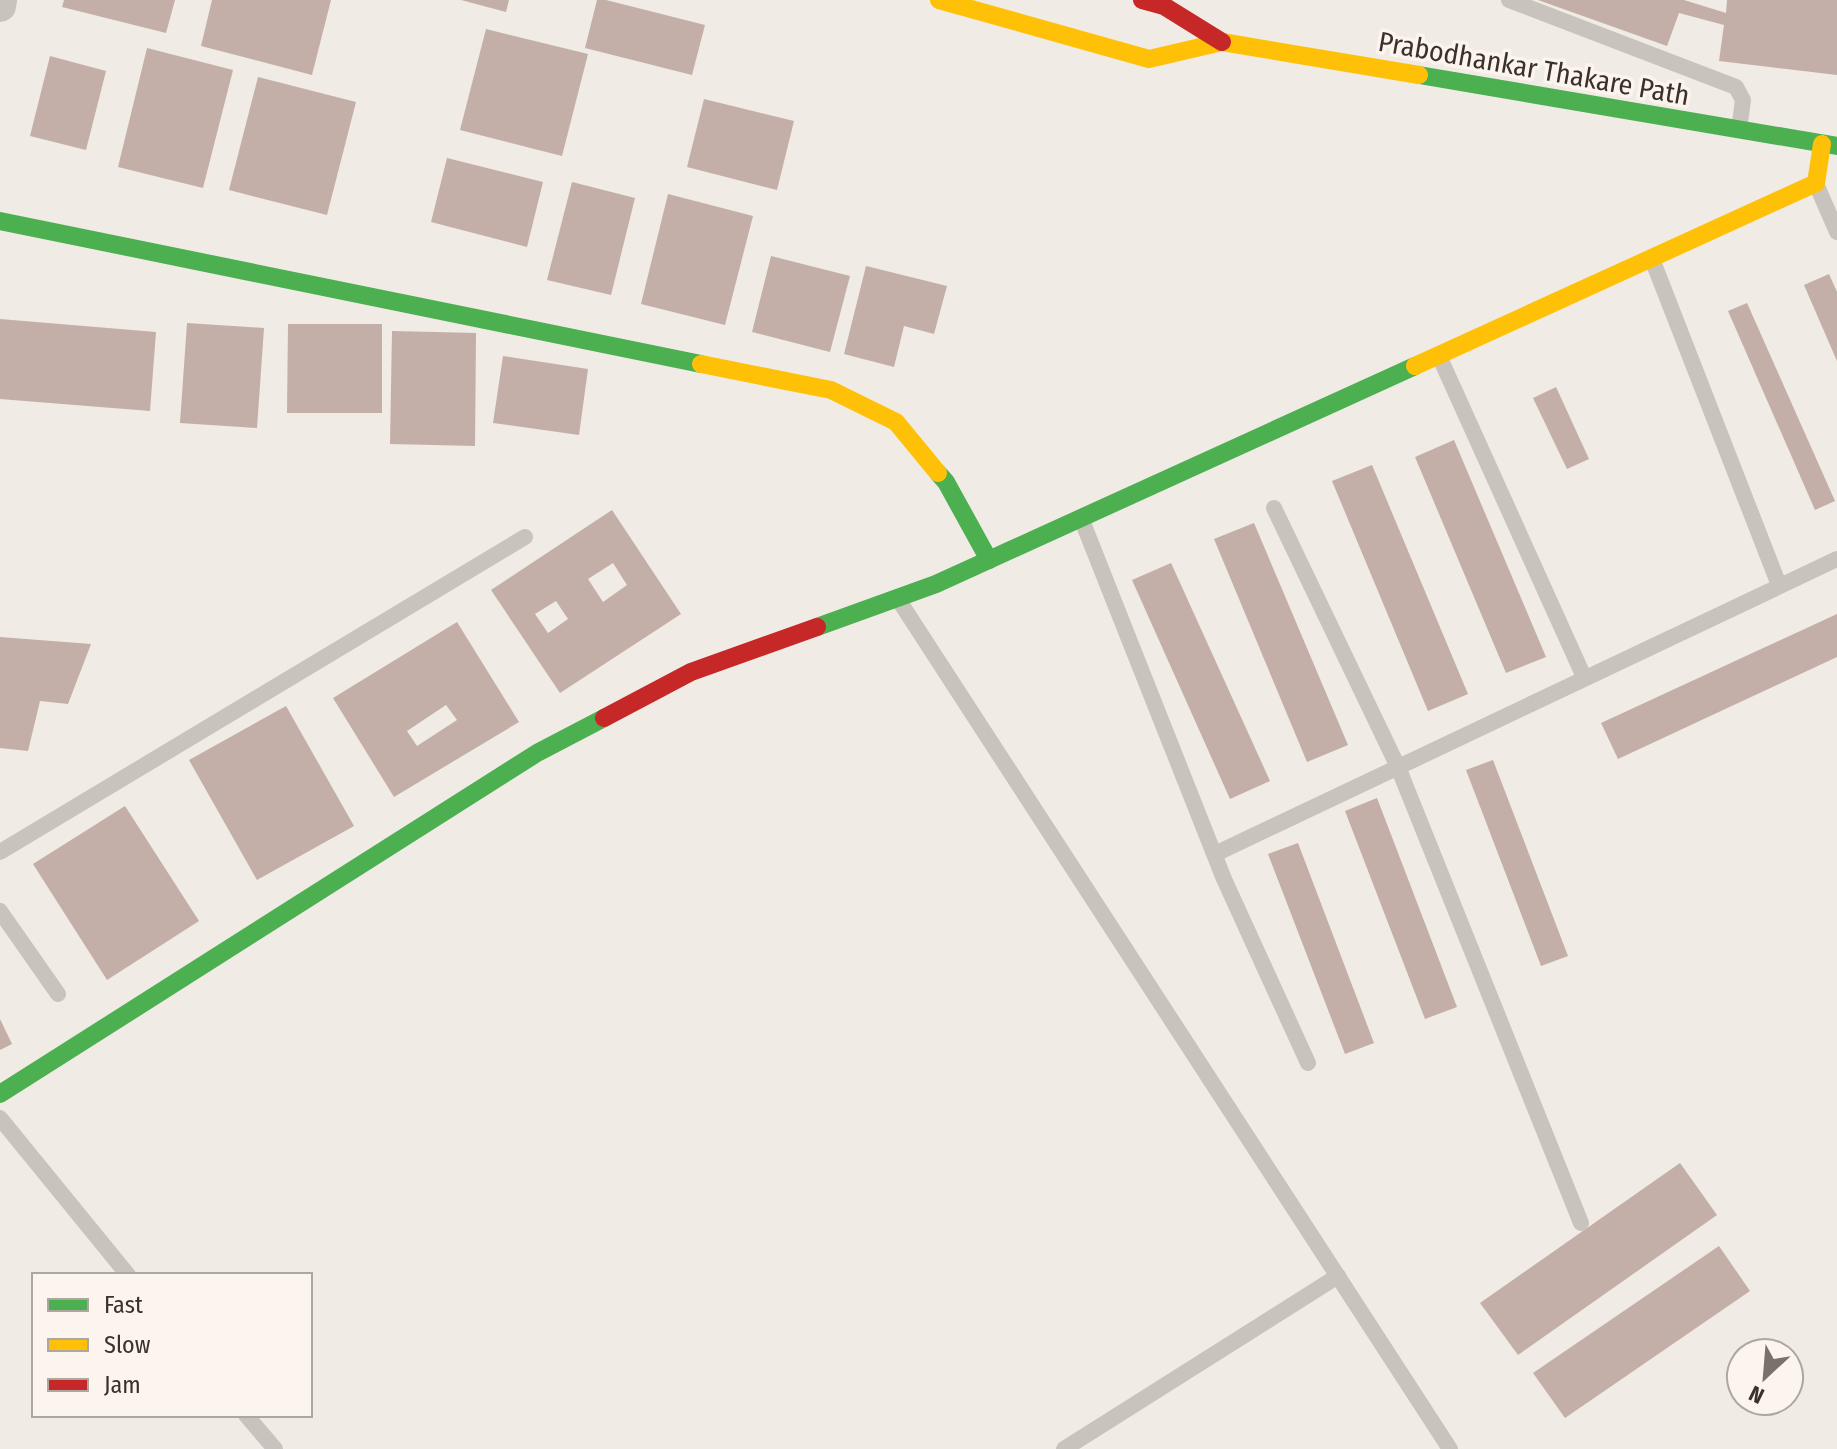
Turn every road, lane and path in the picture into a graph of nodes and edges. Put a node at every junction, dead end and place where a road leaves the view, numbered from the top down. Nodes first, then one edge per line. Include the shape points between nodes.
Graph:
1 (1, 0) edge
2 (939, 0) edge
3 (1142, 0) edge
4 (1509, 0) edge
5 (0, 6) edge
6 (1222, 42) junction
7 (1739, 131) junction
8 (1830, 145) edge
9 (1816, 183) junction
10 (0, 221) edge
11 (1837, 232) edge
12 (1652, 258) junction
13 (1439, 355) junction
14 (1274, 508) dead end
15 (1081, 518) junction
16 (525, 537) dead end
17 (1837, 559) edge
18 (989, 560) junction
19 (1779, 585) junction
20 (897, 598) junction
21 (1584, 677) junction
22 (1398, 767) junction
23 (0, 852) edge
24 (1215, 854) junction
25 (0, 911) edge
26 (58, 994) dead end
27 (1308, 1063) dead end
28 (0, 1094) edge
29 (0, 1118) edge
30 (1581, 1223) dead end
31 (126, 1273) edge
32 (1338, 1276) junction
33 (248, 1417) edge
34 (275, 1449) edge
35 (1064, 1449) edge
36 (1450, 1449) edge

1 - 5 street
2 - 6 street, Prabodhankar Thakare Path via 1149,59
3 - 6 street, Prabodhankar Thakare Path via 1164,6
4 - 7 lane via 1736,87 1743,100
6 - 7 street, Prabodhankar Thakare Path
7 - 8 street, Prabodhankar Thakare Path
8 - 9 street
9 - 11 lane
9 - 12 street
10 - 18 street via 831,390 896,422 946,482
12 - 13 street
12 - 19 lane
13 - 15 street
13 - 21 lane
14 - 22 lane
15 - 18 street
15 - 24 lane
16 - 23 lane
17 - 19 lane
18 - 20 street
19 - 21 lane
20 - 28 street via 691,672 537,753
20 - 32 lane
21 - 22 lane
22 - 24 lane
22 - 30 lane
24 - 27 lane
25 - 26 lane
29 - 31 lane
32 - 35 lane
32 - 36 lane
33 - 34 lane

